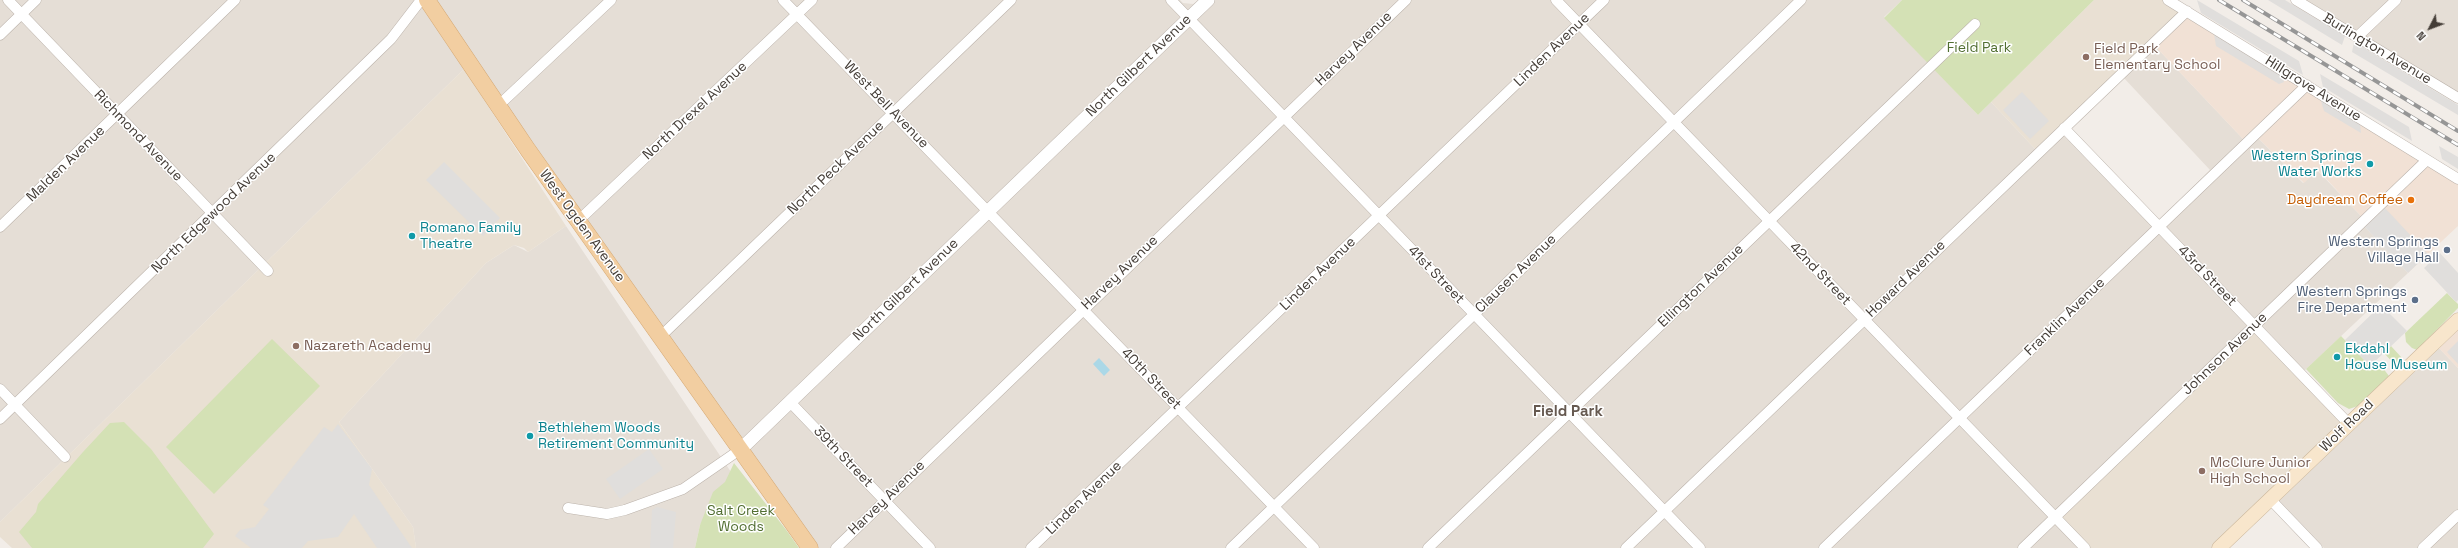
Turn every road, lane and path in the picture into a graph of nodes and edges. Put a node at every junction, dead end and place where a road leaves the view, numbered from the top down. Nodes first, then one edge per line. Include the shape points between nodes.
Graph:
1 (8, 0) edge
2 (36, 0) edge
3 (235, 0) edge
4 (421, 0) edge
5 (427, 0) edge
6 (611, 0) edge
7 (784, 0) edge
8 (812, 0) edge
9 (1011, 0) edge
10 (1171, 0) edge
11 (1208, 0) edge
12 (1406, 0) edge
13 (1556, 0) edge
14 (1604, 0) edge
15 (1801, 0) edge
16 (2168, 0) edge
17 (2296, 0) edge
18 (2396, 0) edge
19 (2187, 12) junction
20 (21, 14) junction
21 (797, 14) junction
22 (1188, 18) junction
23 (1579, 24) junction
24 (1975, 24) dead end
25 (0, 34) edge
26 (2358, 37) junction
27 (2307, 85) junction
28 (2458, 98) edge
29 (498, 106) junction
30 (893, 113) junction
31 (117, 114) junction
32 (1284, 117) junction
33 (1674, 122) junction
34 (2064, 128) junction
35 (2427, 160) junction
36 (2458, 179) edge
37 (989, 210) junction
38 (213, 214) junction
39 (1379, 216) junction
40 (578, 221) junction
41 (1768, 221) junction
42 (0, 227) edge
43 (2160, 227) junction
44 (268, 271) dead end
45 (1082, 308) junction
46 (1474, 315) junction
47 (1864, 319) junction
48 (2458, 320) edge
49 (2255, 325) junction
50 (661, 336) junction
51 (0, 389) edge
52 (790, 402) junction
53 (15, 405) junction
54 (1179, 408) junction
55 (1569, 412) junction
56 (1958, 418) junction
57 (0, 419) edge
58 (2349, 424) junction
59 (741, 449) junction
60 (65, 456) dead end
61 (884, 500) junction
62 (2270, 500) junction
63 (1274, 507) junction
64 (568, 508) dead end
65 (1665, 511) junction
66 (2458, 515) edge
67 (2055, 518) junction
68 (810, 548) edge
69 (836, 548) edge
70 (930, 548) edge
71 (1031, 548) edge
72 (1231, 548) edge
73 (1314, 548) edge
74 (1428, 548) edge
75 (1626, 548) edge
76 (1700, 548) edge
77 (1824, 548) edge
78 (2023, 548) edge
79 (2085, 548) edge
80 (2220, 548) edge
81 (2317, 548) edge
82 (2423, 548) edge

1 - 20 street, Richmond Avenue
2 - 20 street
3 - 31 street, Malden Avenue
4 - 38 street, North Edgewood Avenue via 391,39
5 - 29 main road, West Ogden Avenue
6 - 29 street
7 - 21 street, West Bell Avenue
8 - 21 street, North Drexel Avenue
9 - 30 street, North Peck Avenue
10 - 22 street, 41st Street
11 - 22 street, North Gilbert Avenue
12 - 32 street, Harvey Avenue
13 - 23 street, 42nd Street
14 - 23 street, Linden Avenue
15 - 33 street, Clausen Avenue
16 - 19 street, Hillgrove Avenue
17 - 26 street, Burlington Avenue
18 - 26 street
19 - 27 street, Hillgrove Avenue
19 - 34 street, Howard Avenue
20 - 25 street
20 - 31 street, Richmond Avenue
21 - 30 street, West Bell Avenue
21 - 40 street, North Drexel Avenue
22 - 32 street, 41st Street
22 - 37 street, North Gilbert Avenue
23 - 33 street, 42nd Street
23 - 39 street, Linden Avenue
24 - 41 street, Ellington Avenue
26 - 28 street, Burlington Avenue
27 - 35 street, Hillgrove Avenue
27 - 43 street, Franklin Avenue
29 - 40 main road, West Ogden Avenue
30 - 37 street, West Bell Avenue
30 - 50 street, North Peck Avenue
31 - 38 street, Richmond Avenue
31 - 42 street, Malden Avenue
32 - 39 street, 41st Street
32 - 45 street, Harvey Avenue
33 - 41 street, 42nd Street
33 - 46 street, Clausen Avenue
34 - 43 street, 43rd Street
34 - 47 street, Howard Avenue
35 - 36 street, Hillgrove Avenue
35 - 49 street, Johnson Avenue
37 - 45 street, 40th Street
37 - 52 street, North Gilbert Avenue
38 - 44 street, Richmond Avenue
38 - 53 street, North Edgewood Avenue
39 - 46 street, 41st Street
39 - 54 street, Linden Avenue
40 - 50 main road, West Ogden Avenue
41 - 47 street, 42nd Street
41 - 55 street, Ellington Avenue
43 - 49 street, 43rd Street
43 - 56 street, Franklin Avenue
45 - 54 street, 40th Street
45 - 61 street, Harvey Avenue
46 - 55 street, 41st Street
46 - 63 street, Clausen Avenue
47 - 56 street, 42nd Street
47 - 65 street, Howard Avenue
48 - 58 main road, Wolf Road
49 - 58 street, 43rd Street
49 - 67 street, Johnson Avenue
50 - 59 main road, West Ogden Avenue
51 - 53 street
52 - 59 street, North Gilbert Avenue
52 - 61 street, 39th Street
53 - 57 street, North Edgewood Avenue
53 - 60 street
54 - 63 street, 40th Street
54 - 71 street, Linden Avenue
55 - 65 street, 41st Street
55 - 74 street, Ellington Avenue
56 - 67 street, 42nd Street
56 - 77 street, Franklin Avenue
58 - 62 main road, Wolf Road
59 - 64 street, North Gilbert Avenue via 683,489 625,510 607,514
59 - 68 main road, West Ogden Avenue
61 - 69 street, Harvey Avenue
61 - 70 street, 39th Street
62 - 80 main road, Wolf Road
62 - 81 street
63 - 72 street, Clausen Avenue
63 - 73 street, 40th Street
65 - 75 street, Howard Avenue
65 - 76 street, 41st Street
66 - 82 street
67 - 78 street, Johnson Avenue
67 - 79 street, 42nd Street

